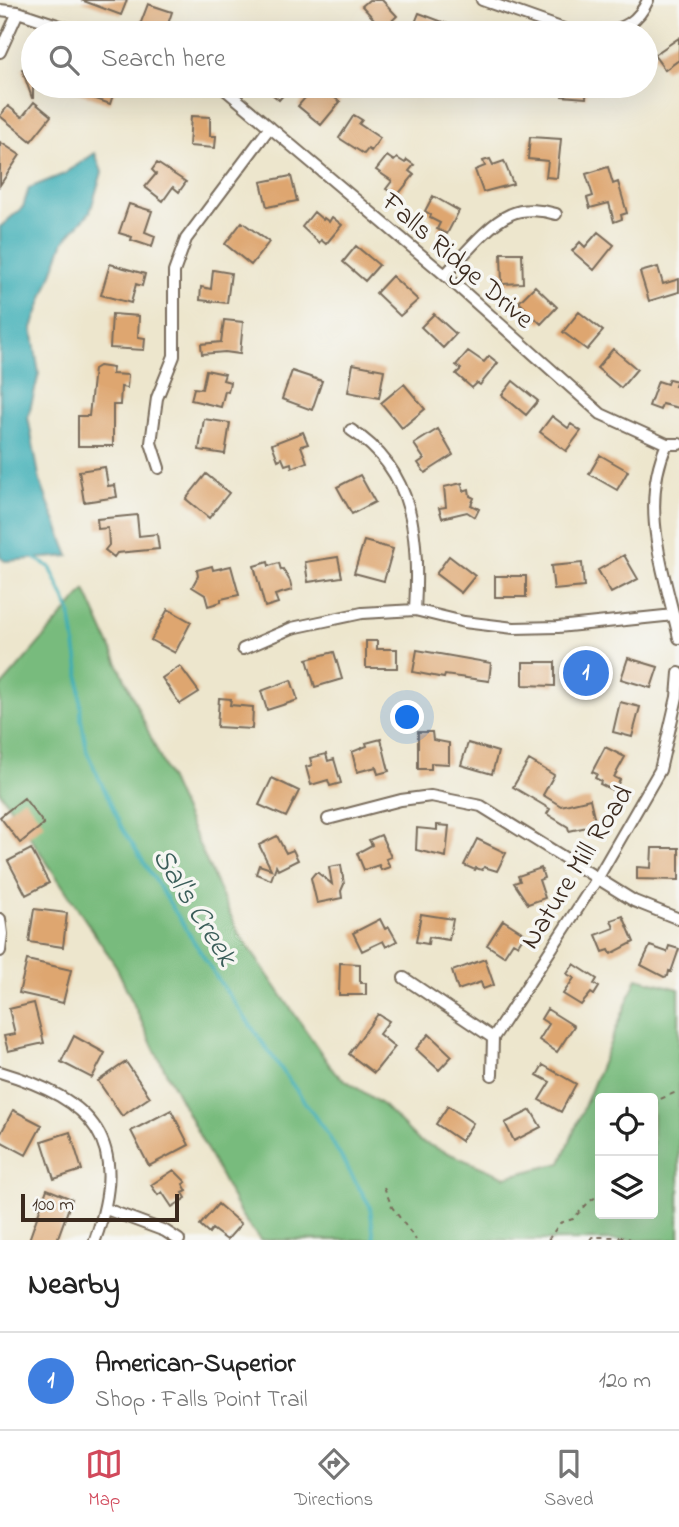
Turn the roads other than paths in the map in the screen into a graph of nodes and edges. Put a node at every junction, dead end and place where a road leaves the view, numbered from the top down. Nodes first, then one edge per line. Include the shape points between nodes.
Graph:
1 (482, 0) edge
2 (648, 0) edge
3 (0, 10) edge
4 (18, 12) junction
5 (45, 21) edge
6 (541, 21) edge
7 (631, 21) edge
8 (0, 52) edge
9 (235, 98) edge
10 (271, 128) junction
11 (556, 214) dead end
12 (445, 275) junction
13 (351, 430) dead end
14 (679, 443) edge
15 (667, 444) junction
16 (159, 468) dead end
17 (415, 610) junction
18 (674, 615) junction
19 (679, 638) edge
20 (243, 649) dead end
21 (679, 673) edge
22 (678, 697) edge
23 (328, 819) dead end
24 (597, 879) junction
25 (0, 919) edge
26 (679, 919) edge
27 (0, 951) edge
28 (404, 978) dead end
29 (493, 1038) junction
30 (0, 1072) edge
31 (492, 1075) dead end
32 (106, 1209) junction
33 (95, 1240) edge
34 (178, 1240) edge

1 - 6 street
2 - 7 street
3 - 4 street
4 - 5 street
4 - 8 street
9 - 10 street, Falls Ridge Drive
10 - 12 street, Falls Ridge Drive
10 - 16 street via 186,239 174,272 174,356 157,398 151,443
11 - 12 street via 543,210 512,213
12 - 15 street, Falls Ridge Drive via 601,414
13 - 17 street via 371,443 391,467 406,498 415,530
14 - 15 street, Falls Ridge Drive
15 - 18 street via 658,463 653,517
17 - 18 street via 514,628
17 - 20 street via 362,613 292,628
18 - 19 street
21 - 22 street, Nature Mill Road
22 - 24 street, Nature Mill Road via 660,770
23 - 24 street via 431,796 481,806
24 - 26 street via 634,901
24 - 29 street, Nature Mill Road
25 - 27 street
28 - 29 street
29 - 31 street
30 - 32 street via 69,1100 93,1123 108,1158
32 - 33 street
32 - 34 street

